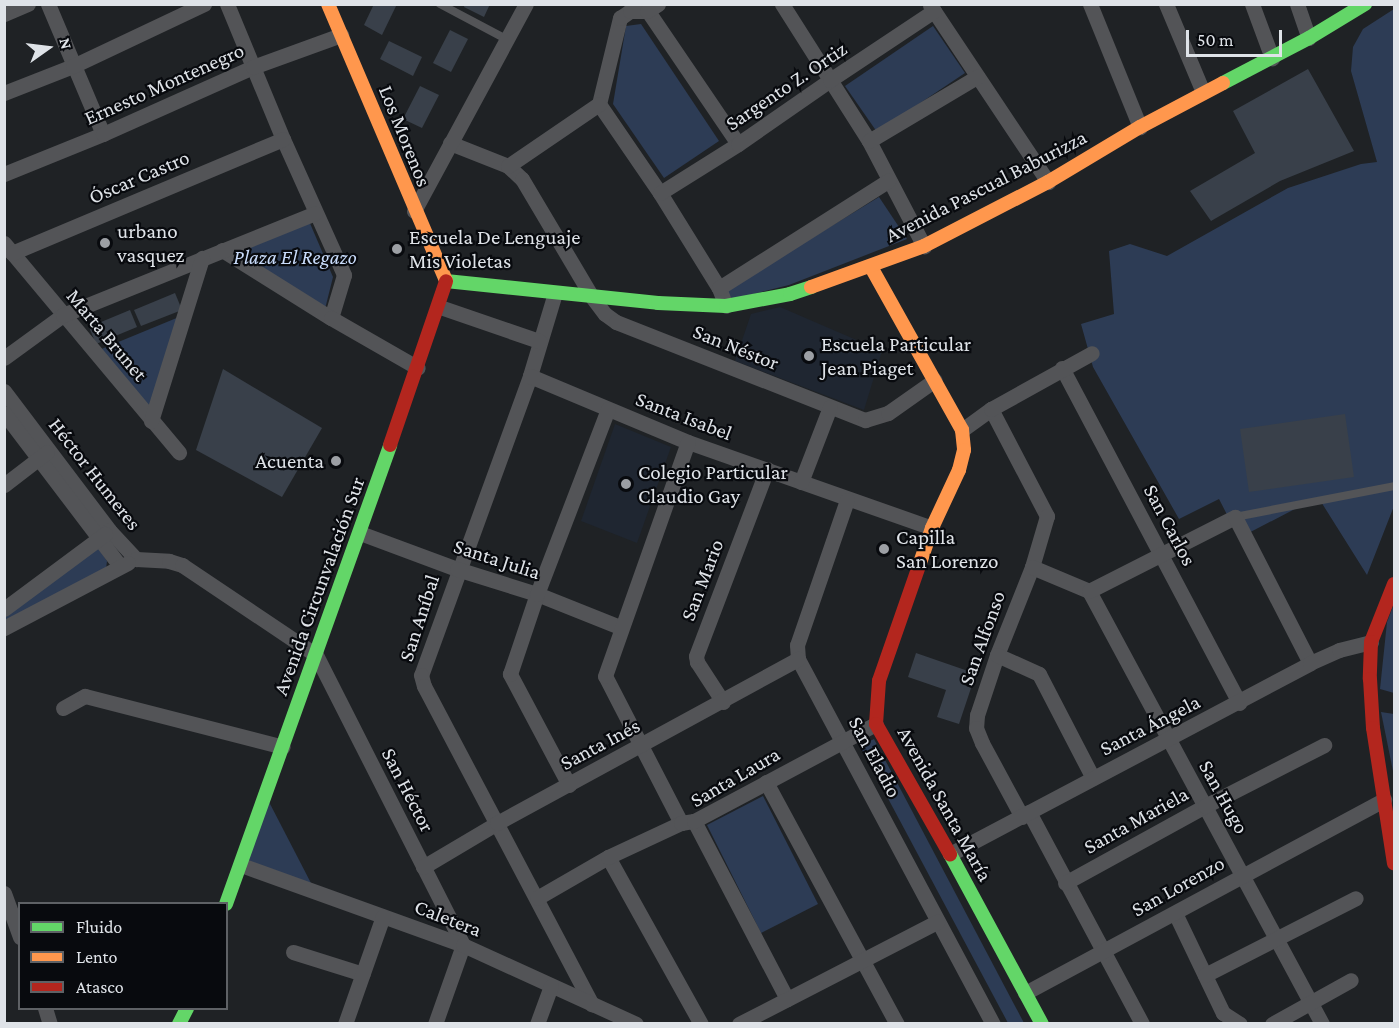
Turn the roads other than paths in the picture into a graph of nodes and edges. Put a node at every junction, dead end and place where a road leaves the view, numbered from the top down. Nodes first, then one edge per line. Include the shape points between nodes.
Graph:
1 (28, 4) edge
2 (48, 4) edge
3 (204, 4) edge
4 (227, 4) edge
5 (328, 4) edge
6 (440, 4) edge
7 (526, 4) edge
8 (782, 4) edge
9 (1090, 4) edge
10 (1166, 4) edge
11 (1252, 4) edge
12 (1297, 4) edge
13 (1365, 4) edge
14 (1382, 4) edge
15 (649, 7) edge
16 (932, 8) edge
17 (4, 14) edge
18 (341, 36) junction
19 (1309, 38) junction
20 (506, 39) junction
21 (1272, 58) junction
22 (73, 66) junction
23 (253, 67) junction
24 (977, 77) junction
25 (830, 80) junction
26 (1203, 92) junction
27 (4, 93) edge
28 (599, 104) junction
29 (1140, 127) junction
30 (103, 134) junction
31 (283, 139) junction
32 (869, 141) junction
33 (450, 143) junction
34 (738, 144) junction
35 (508, 166) junction
36 (4, 174) edge
37 (889, 180) junction
38 (1047, 182) junction
39 (660, 194) junction
40 (414, 211) junction
41 (315, 213) junction
42 (924, 246) junction
43 (8, 248) edge
44 (222, 250) junction
45 (202, 258) junction
46 (871, 267) junction
47 (446, 281) junction
48 (719, 288) junction
49 (555, 293) junction
50 (592, 297) junction
51 (726, 306) junction
52 (440, 307) junction
53 (63, 315) junction
54 (331, 318) junction
55 (539, 341) junction
56 (1092, 353) dead end
57 (4, 358) edge
58 (418, 368) junction
59 (1062, 368) junction
60 (530, 376) junction
61 (935, 380) junction
62 (4, 391) edge
63 (830, 407) junction
64 (608, 409) junction
65 (991, 409) junction
66 (4, 413) edge
67 (151, 421) junction
68 (962, 430) junction
69 (688, 441) junction
70 (179, 452) dead end
71 (45, 454) junction
72 (766, 469) junction
73 (801, 482) junction
74 (4, 485) edge
75 (1395, 486) edge
76 (847, 500) junction
77 (1235, 517) junction
78 (932, 528) junction
79 (360, 533) junction
80 (104, 535) junction
81 (1161, 553) junction
82 (136, 559) junction
83 (120, 566) junction
84 (1032, 567) junction
85 (457, 569) junction
86 (1395, 584) edge
87 (1089, 591) junction
88 (537, 594) junction
89 (4, 609) edge
90 (620, 627) junction
91 (4, 628) edge
92 (1371, 642) junction
93 (316, 655) junction
94 (997, 656) junction
95 (798, 659) junction
96 (1310, 663) junction
97 (723, 702) junction
98 (1239, 703) junction
99 (63, 708) dead end
100 (876, 724) junction
101 (1169, 739) junction
102 (844, 741) junction
103 (642, 745) junction
104 (1324, 745) dead end
105 (283, 747) junction
106 (1093, 778) junction
107 (766, 782) junction
108 (569, 785) junction
109 (1384, 800) junction
110 (1205, 806) junction
111 (1025, 814) junction
112 (687, 822) junction
113 (497, 823) junction
114 (950, 854) junction
115 (608, 857) junction
116 (1395, 863) edge
117 (241, 865) junction
118 (423, 867) junction
119 (1243, 873) junction
120 (1065, 883) junction
121 (4, 893) edge
122 (537, 898) junction
123 (1356, 898) dead end
124 (227, 902) edge
125 (1175, 913) junction
126 (383, 916) junction
127 (937, 921) junction
128 (18, 932) edge
129 (1277, 937) junction
130 (463, 945) junction
131 (1102, 951) junction
132 (293, 952) dead end
133 (861, 961) junction
134 (363, 974) junction
135 (1205, 975) junction
136 (1351, 980) dead end
137 (551, 986) junction
138 (1025, 993) junction
139 (787, 999) junction
140 (1311, 1002) junction
141 (592, 1004) junction
142 (345, 1023) edge
143 (435, 1023) edge
144 (537, 1023) edge
145 (636, 1023) edge
146 (700, 1023) edge
147 (739, 1023) edge
148 (897, 1023) edge
149 (993, 1023) edge
150 (1042, 1023) edge
151 (1142, 1023) edge
152 (1240, 1023) edge
153 (1272, 1023) edge
154 (1322, 1023) edge

1 - 17 street
2 - 22 street
3 - 22 street
4 - 23 street
5 - 18 main road, Los Morenos
6 - 20 lane
7 - 20 street
8 - 25 street
9 - 29 street
10 - 26 street
11 - 21 street
12 - 19 street
13 - 19 main road, Avenida Pascual Baburizza
14 - 19 main road, Avenida Pascual Baburizza
15 - 28 street via 620,18
15 - 34 street
16 - 24 street
16 - 25 street, Sargento Z. Ortiz
18 - 23 street, Ernesto Montenegro
18 - 40 main road, Los Morenos
19 - 21 main road, Avenida Pascual Baburizza
20 - 33 street
21 - 26 main road, Avenida Pascual Baburizza
22 - 27 street
22 - 30 street
23 - 30 street, Ernesto Montenegro
23 - 31 street
24 - 32 street
24 - 38 street
25 - 32 street
25 - 34 street, Sargento Z. Ortiz
26 - 29 main road, Avenida Pascual Baburizza
28 - 35 street
28 - 39 street
29 - 38 main road, Avenida Pascual Baburizza
30 - 36 street, Ernesto Montenegro
31 - 41 street
31 - 43 street, Óscar Castro
32 - 37 street
33 - 35 street
33 - 40 street
34 - 39 street, Sargento Z. Ortiz
35 - 50 street, San Néstor via 522,179
37 - 42 street
37 - 48 street
38 - 42 main road, Avenida Pascual Baburizza
39 - 48 street
40 - 47 main road, Los Morenos
41 - 44 street
41 - 54 street via 344,275
42 - 46 main road, Avenida Pascual Baburizza
43 - 53 street, Marta Brunet
44 - 45 street
44 - 54 street
45 - 53 street
45 - 67 street
46 - 51 main road, Avenida Pascual Baburizza via 790,294
46 - 61 main road, Avenida Santa María
47 - 49 main road, Avenida Pascual Baburizza
47 - 52 main road, Avenida Circunvalación Sur
48 - 51 street
49 - 50 main road, Avenida Pascual Baburizza
49 - 55 street, San Aníbal
50 - 51 main road, Avenida Pascual Baburizza
50 - 63 street, San Néstor via 604,314 616,322
52 - 55 street
52 - 58 main road, Avenida Circunvalación Sur
53 - 57 street
53 - 67 street, Marta Brunet
54 - 58 street
55 - 60 street, San Aníbal
56 - 59 street
58 - 79 main road, Avenida Circunvalación Sur
59 - 65 street
59 - 81 street, San Carlos
60 - 64 street
60 - 85 street, San Aníbal
61 - 63 street, San Néstor via 878,417 864,420
61 - 68 main road, Avenida Santa María
62 - 71 street, Héctor Humeres
63 - 73 street
64 - 69 street, Santa Isabel
64 - 88 street, Santa Isabel
65 - 68 street
65 - 84 street, San Alfonso via 1047,516
66 - 71 street, Héctor Humeres
67 - 70 street, Marta Brunet
68 - 78 main road, Avenida Santa María via 964,450 959,470
69 - 72 street, Santa Isabel
69 - 90 street
71 - 74 street
71 - 80 street, Héctor Humeres
72 - 73 street, Santa Isabel
72 - 97 street, San Mario via 696,656
73 - 76 street, Santa Isabel
75 - 77 lane
76 - 78 street, Santa Isabel
76 - 95 street via 797,645
77 - 81 street
77 - 96 street
78 - 100 main road, Avenida Santa María via 879,681
79 - 85 street, Santa Julia
79 - 93 main road, Avenida Circunvalación Sur
80 - 82 street, Héctor Humeres
80 - 83 street, Héctor Humeres
80 - 89 street
81 - 87 street
81 - 98 street, San Carlos
82 - 83 street
82 - 93 street, Héctor Humeres via 182,565
83 - 91 street
84 - 87 street
84 - 94 street, San Alfonso
85 - 88 street, Santa Julia
85 - 113 street, San Aníbal via 421,675
86 - 92 main road
87 - 101 street, San Hugo
88 - 90 street, Santa Julia
88 - 108 street, Santa Isabel via 510,674
90 - 103 street via 605,676
92 - 96 street, Santa Ángela
92 - 109 main road via 1373,728
93 - 105 main road, Avenida Circunvalación Sur
93 - 118 street, San Héctor
94 - 106 street via 1039,674
94 - 111 street, San Alfonso via 976,728
95 - 97 street, Santa Inés
95 - 102 street, San Eladio
96 - 98 street, Santa Ángela
97 - 103 street, Santa Inés
98 - 101 street, Santa Ángela
99 - 105 street via 85,696
100 - 102 street, Santa Laura
100 - 114 main road, Avenida Santa María
101 - 106 street, Santa Ángela
101 - 110 street, San Hugo
102 - 107 street, Santa Laura
102 - 127 street, San Eladio
103 - 108 street, Santa Inés
103 - 112 street
104 - 110 street, Santa Mariela
105 - 117 main road, Avenida Circunvalación Sur
106 - 111 street, Santa Ángela
107 - 112 street, Santa Laura
107 - 133 street
108 - 113 street, Santa Inés
109 - 116 main road
109 - 119 street, San Lorenzo
110 - 119 street, San Hugo
110 - 120 street, Santa Mariela
111 - 114 street, Santa Ángela
111 - 120 street, San Alfonso
112 - 115 street
112 - 139 street, Santa Laura
113 - 118 street, Santa Inés
113 - 122 street, San Aníbal
114 - 138 main road, Avenida Santa María
115 - 122 street
115 - 146 street
117 - 124 main road, Avenida Circunvalación Sur
117 - 126 street, Caletera
118 - 130 street, San Héctor
119 - 125 street, San Lorenzo
119 - 129 street, San Hugo
120 - 131 street, San Alfonso
121 - 128 street
122 - 141 street, San Aníbal
123 - 129 street
125 - 131 street, San Lorenzo
125 - 135 street
126 - 130 street, Caletera
126 - 134 street
127 - 133 street
127 - 149 street, San Eladio
129 - 135 street
129 - 140 street, San Hugo
130 - 137 street, Caletera
130 - 143 street
131 - 138 street, San Lorenzo
131 - 151 street, San Alfonso
132 - 134 street
133 - 139 street
133 - 148 street
134 - 142 street
135 - 152 street via 1223,1013
136 - 140 street
137 - 141 street, Caletera
137 - 144 street
138 - 150 main road, Avenida Santa María
139 - 147 street
140 - 153 street
140 - 154 street, San Hugo
141 - 145 street, Caletera

